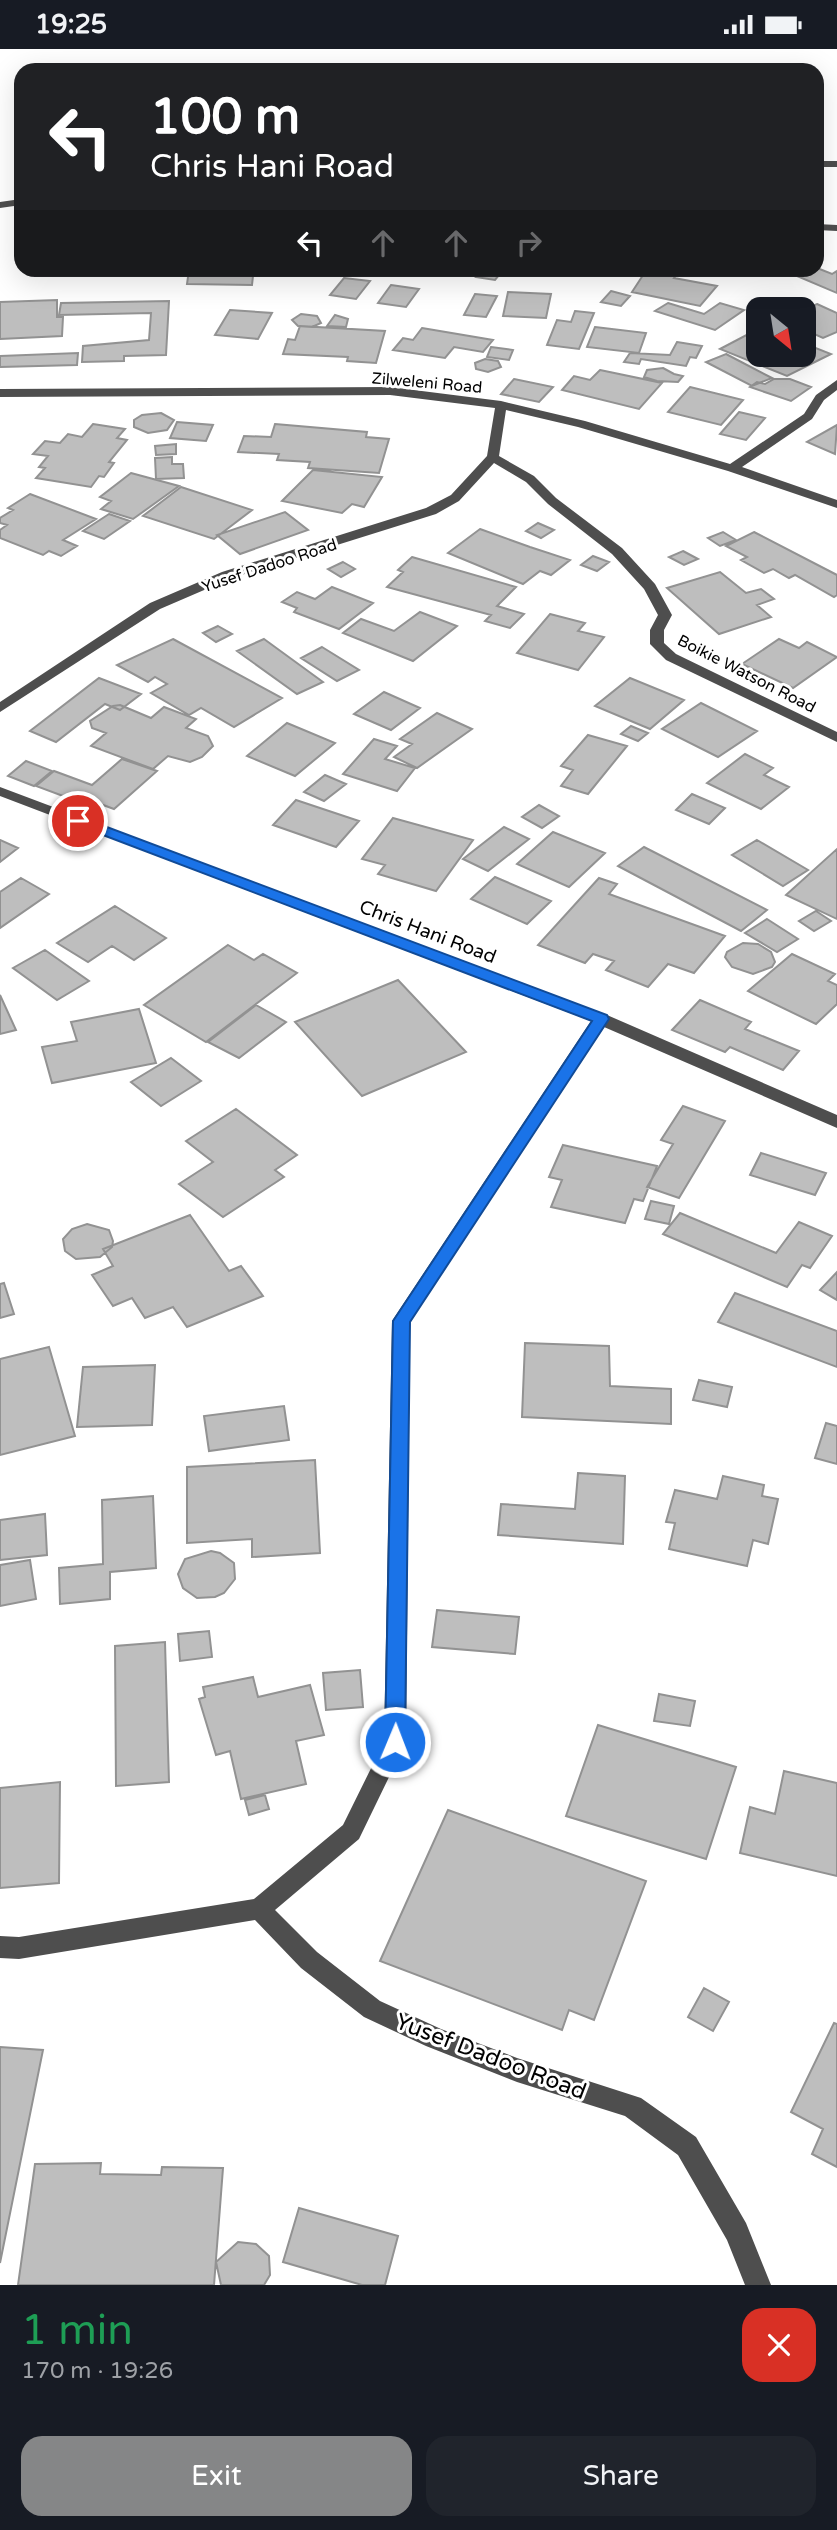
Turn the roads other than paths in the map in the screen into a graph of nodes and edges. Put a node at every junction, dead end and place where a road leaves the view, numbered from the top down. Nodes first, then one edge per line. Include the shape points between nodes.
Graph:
1 (837, 384) edge
2 (0, 393) edge
3 (501, 405) junction
4 (493, 457) junction
5 (732, 468) junction
6 (837, 504) edge
7 (0, 708) edge
8 (837, 739) edge
9 (0, 791) edge
10 (601, 1019) junction
11 (837, 1122) edge
12 (259, 1909) junction
13 (0, 1947) edge
14 (758, 2285) edge

1 - 5 street via 820,398 808,417
2 - 3 street, Zilweleni Road via 390,391
3 - 4 street
3 - 5 street, Zilweleni Road
4 - 7 street, Yusef Dadoo Road via 455,498 431,511 227,575 155,606
4 - 8 street, Boikie Watson Road via 530,479 617,551 650,587 665,615 657,630 657,644 671,656
5 - 6 street, Zilweleni Road
9 - 10 street, Chris Hani Road
10 - 11 street, Chris Hani Road
10 - 12 street via 401,1321 395,1742 351,1832
12 - 13 street via 19,1948
12 - 14 street, Yusef Dadoo Road via 309,1960 372,2009 517,2070 632,2106 687,2146 737,2232

